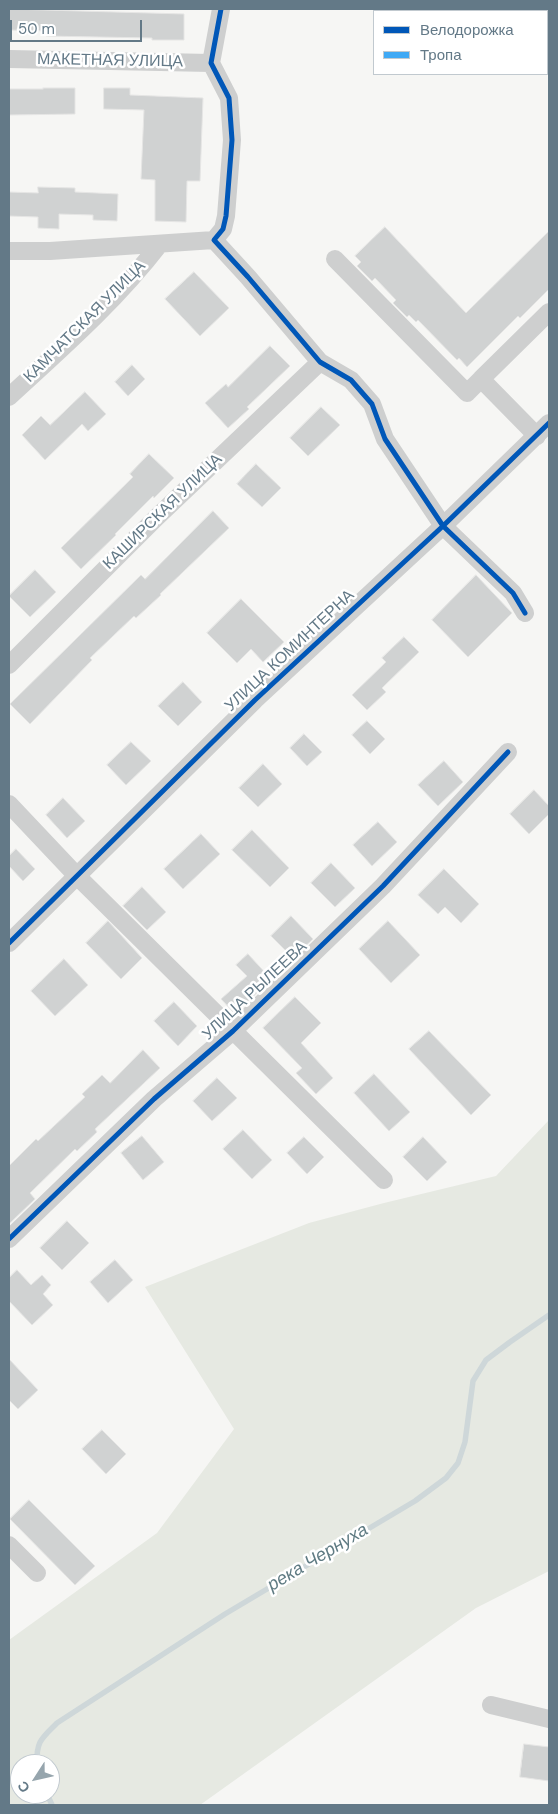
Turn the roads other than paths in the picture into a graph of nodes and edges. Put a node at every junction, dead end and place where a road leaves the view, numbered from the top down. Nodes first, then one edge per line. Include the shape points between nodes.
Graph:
1 (221, 9) edge
2 (9, 59) edge
3 (212, 62) junction
4 (214, 240) junction
5 (159, 245) junction
6 (9, 250) edge
7 (335, 259) dead end
8 (549, 312) edge
9 (320, 362) junction
10 (481, 379) junction
11 (9, 398) edge
12 (549, 423) edge
13 (536, 436) junction
14 (443, 526) junction
15 (525, 613) dead end
16 (9, 665) edge
17 (508, 752) dead end
18 (9, 804) edge
19 (77, 876) junction
20 (9, 943) edge
21 (233, 1031) junction
22 (384, 1180) dead end
23 (9, 1239) edge
24 (9, 1545) edge
25 (37, 1573) dead end
26 (491, 1705) dead end
27 (549, 1719) edge

1 - 3 street
2 - 3 street, МАКЕТНАЯ УЛИЦА
3 - 4 street via 229,98 232,140 226,216 223,230
4 - 5 street
4 - 9 street
5 - 6 street
5 - 11 street, КАМЧАТСКАЯ УЛИЦА via 122,289
7 - 10 street via 467,394
8 - 10 street
9 - 14 street via 351,380 372,404 385,439
9 - 16 street, КАШИРСКАЯ УЛИЦА via 157,517
10 - 13 street
12 - 13 street, УЛИЦА КОМИНТЕРНА
13 - 14 street, УЛИЦА КОМИНТЕРНА
14 - 15 street via 513,593
14 - 19 street, УЛИЦА КОМИНТЕРНА via 255,700
17 - 21 street, УЛИЦА РЫЛЕЕВА via 384,886
18 - 19 street
19 - 20 street, УЛИЦА КОМИНТЕРНА
19 - 21 street
21 - 22 street
21 - 23 street, УЛИЦА РЫЛЕЕВА via 154,1099
24 - 25 street
26 - 27 street

